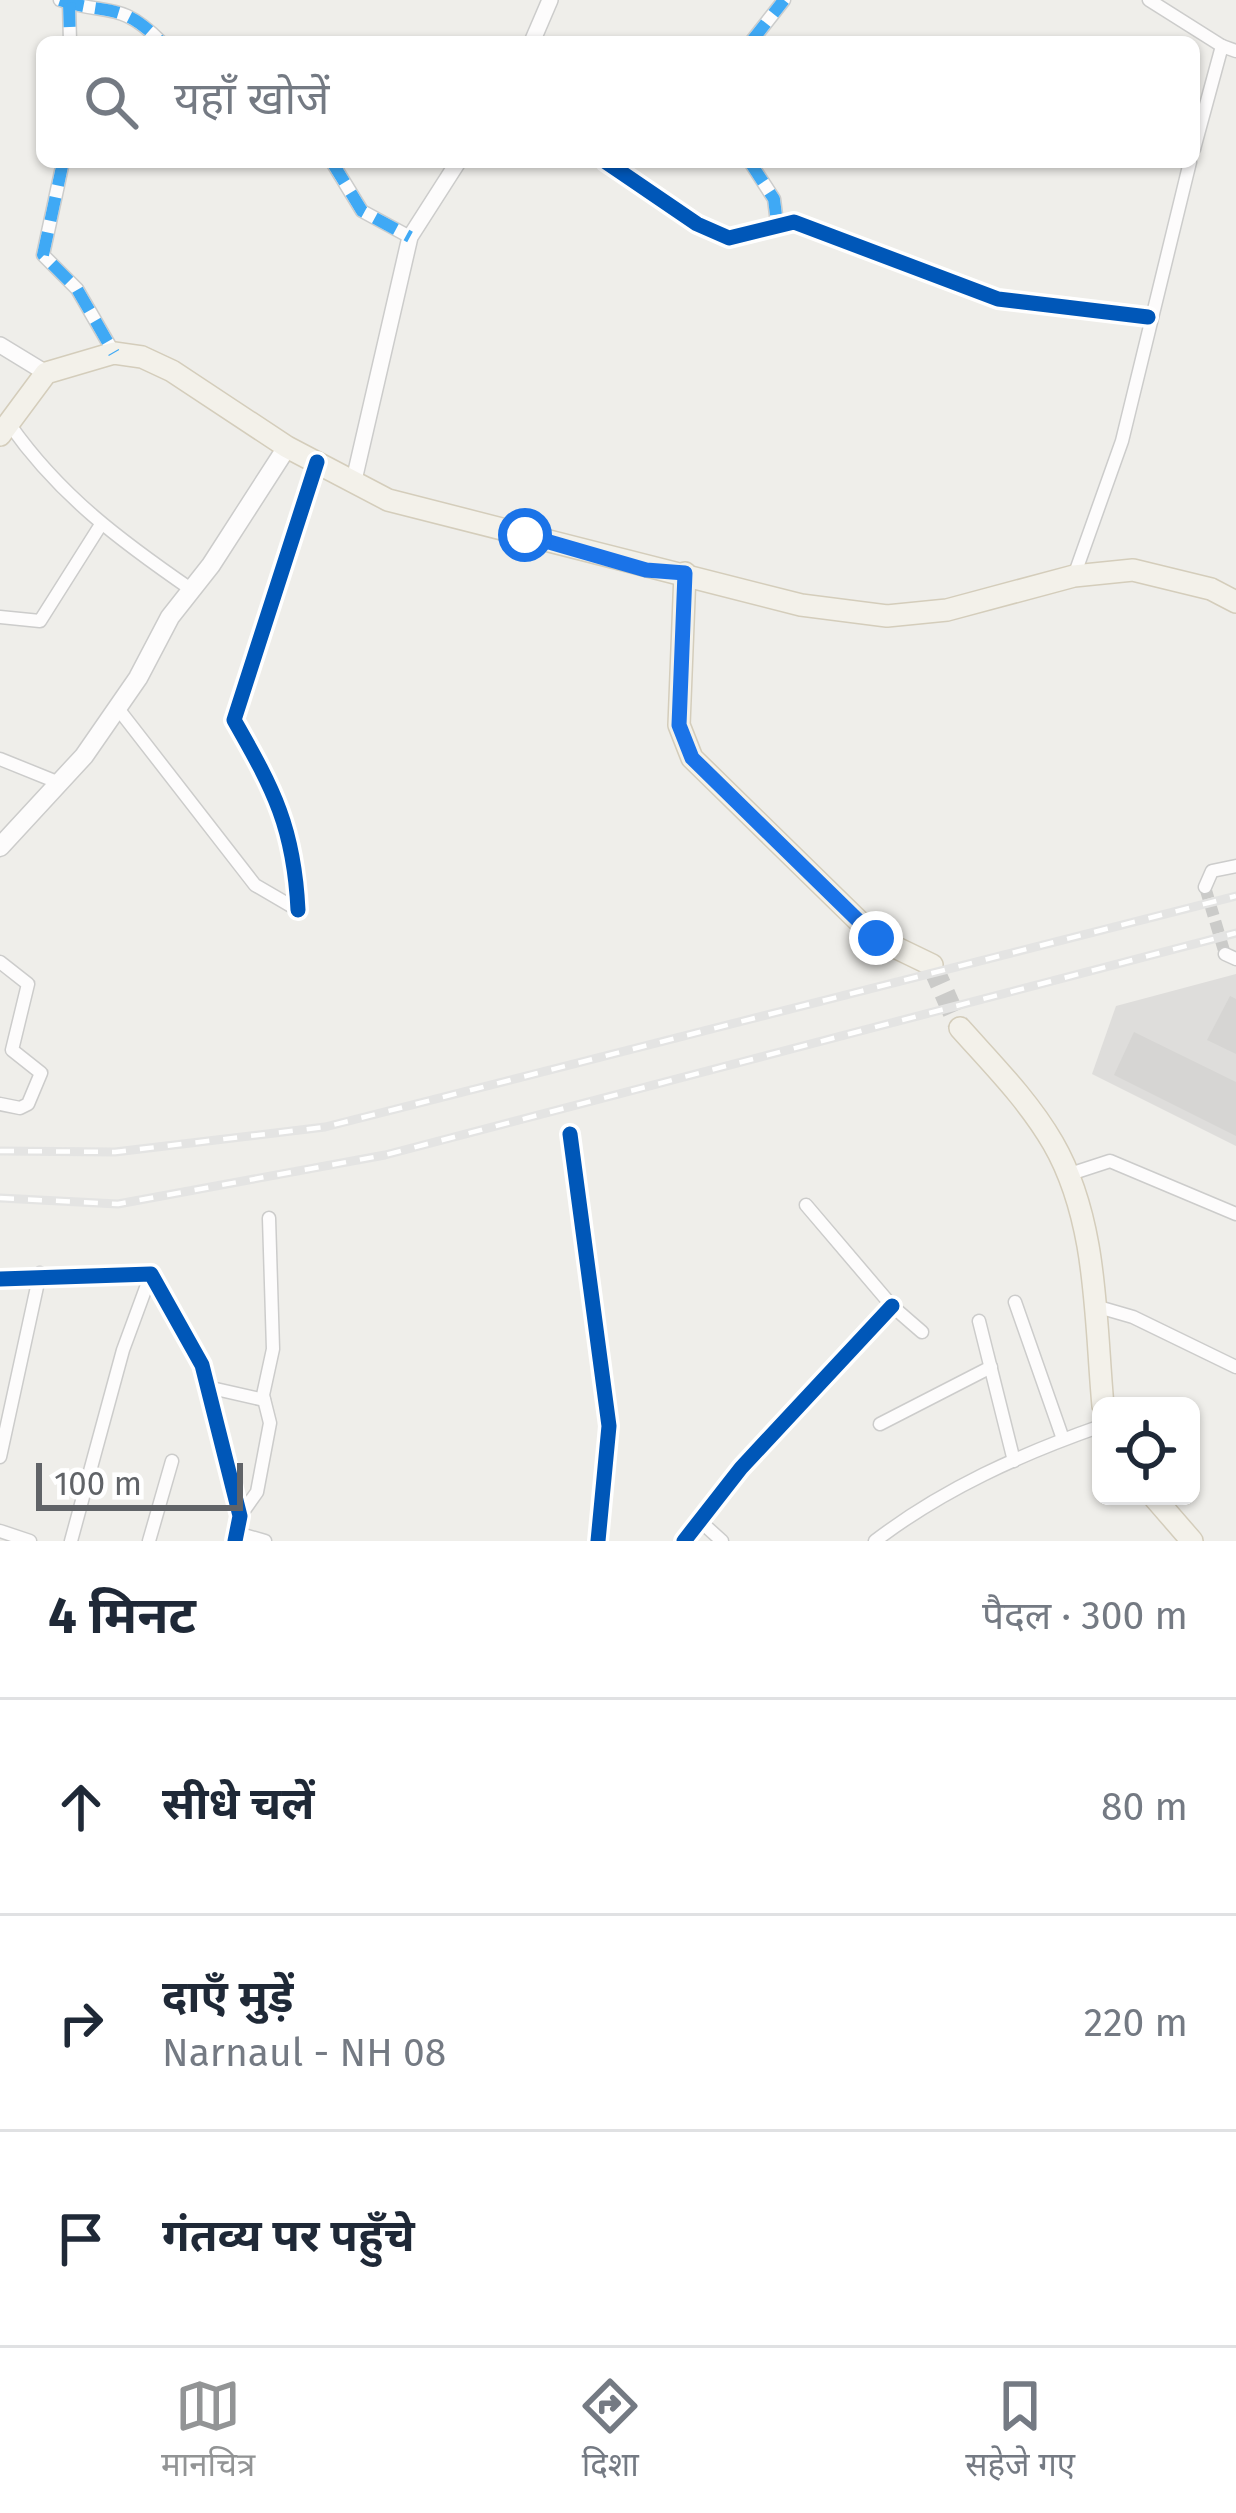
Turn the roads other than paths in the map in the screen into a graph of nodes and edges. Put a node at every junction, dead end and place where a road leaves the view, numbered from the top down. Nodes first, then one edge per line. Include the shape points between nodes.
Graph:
1 (550, 0) edge
2 (784, 0) edge
3 (1148, 0) edge
4 (64, 2) edge
5 (69, 36) edge
6 (155, 36) edge
7 (535, 36) edge
8 (756, 36) edge
9 (1229, 48) edge
10 (1200, 132) edge
11 (62, 168) edge
12 (336, 168) edge
13 (454, 168) edge
14 (615, 168) edge
15 (754, 168) edge
16 (1188, 168) edge
17 (777, 224) junction
18 (410, 237) junction
19 (1148, 317) junction
20 (0, 345) edge
21 (114, 353) junction
22 (46, 373) junction
23 (5, 430) edge
24 (287, 447) junction
25 (317, 461) junction
26 (354, 481) junction
27 (100, 526) junction
28 (685, 573) junction
29 (1074, 576) junction
30 (192, 590) junction
31 (1236, 602) edge
32 (0, 616) edge
33 (116, 706) junction
34 (0, 759) edge
35 (57, 782) junction
36 (0, 848) edge
37 (1236, 866) edge
38 (1205, 887) dead end
39 (0, 962) edge
40 (932, 965) tunnel mouth
41 (960, 1028) tunnel mouth
42 (0, 1104) edge
43 (570, 1134) dead end
44 (1067, 1175) junction
45 (806, 1205) dead end
46 (1236, 1214) edge
47 (269, 1218) dead end
48 (40, 1273) junction
49 (151, 1274) junction
50 (0, 1279) edge
51 (1016, 1302) dead end
52 (892, 1306) junction
53 (1094, 1306) junction
54 (980, 1322) dead end
55 (922, 1332) dead end
56 (991, 1367) junction
57 (1236, 1367) edge
58 (208, 1387) junction
59 (1102, 1397) edge
60 (264, 1400) junction
61 (880, 1424) dead end
62 (1092, 1429) edge
63 (1063, 1439) junction
64 (0, 1456) edge
65 (172, 1461) dead end
66 (1014, 1461) junction
67 (1161, 1505) edge
68 (240, 1516) junction
69 (700, 1520) junction
70 (0, 1532) edge
71 (236, 1537) edge
72 (30, 1541) edge
73 (71, 1541) edge
74 (149, 1541) edge
75 (266, 1541) edge
76 (598, 1541) edge
77 (684, 1541) edge
78 (722, 1541) edge
79 (875, 1541) edge
80 (1192, 1541) edge

1 - 7 street
2 - 8 street
3 - 9 street
4 - 5 street
4 - 6 street via 111,7
9 - 10 street
11 - 21 street via 43,255 77,289
12 - 18 street via 362,211
13 - 18 street
14 - 17 street via 729,238
15 - 17 street via 774,200
16 - 19 street
17 - 19 street via 794,222 998,299
18 - 26 street
19 - 29 street via 1122,441
20 - 22 street
21 - 22 main road
21 - 24 main road via 172,371
22 - 23 main road
23 - 27 street
24 - 25 main road
24 - 30 main road
25 - 26 main road
25 - 33 street via 234,720 272,786 295,850 298,910 255,885
26 - 28 main road via 459,522
27 - 30 street
27 - 32 street via 40,621
28 - 29 main road via 801,604 887,616 947,610
28 - 40 main road via 679,725 692,758 876,938
29 - 31 main road via 1133,570
30 - 33 main road
33 - 35 main road
34 - 35 street
35 - 36 main road
37 - 38 street via 1212,871
39 - 42 street via 28,984 12,1050 41,1072 28,1104
41 - 44 main road via 1024,1099
43 - 76 street via 609,1426
44 - 46 street via 1110,1161
44 - 53 main road via 1088,1247
45 - 52 street
47 - 60 street via 274,1349
48 - 49 street
48 - 50 street
48 - 64 street
49 - 58 street
49 - 73 street
51 - 63 street
52 - 55 street
52 - 69 street
53 - 57 street
53 - 59 main road
54 - 56 street
56 - 61 street
56 - 66 street
58 - 60 street
58 - 68 street
60 - 68 street via 270,1423 257,1492
62 - 63 street
63 - 66 street
65 - 74 street
66 - 79 street via 923,1504
67 - 80 main road
68 - 71 street
69 - 77 street
69 - 78 street
70 - 72 street
71 - 75 street

